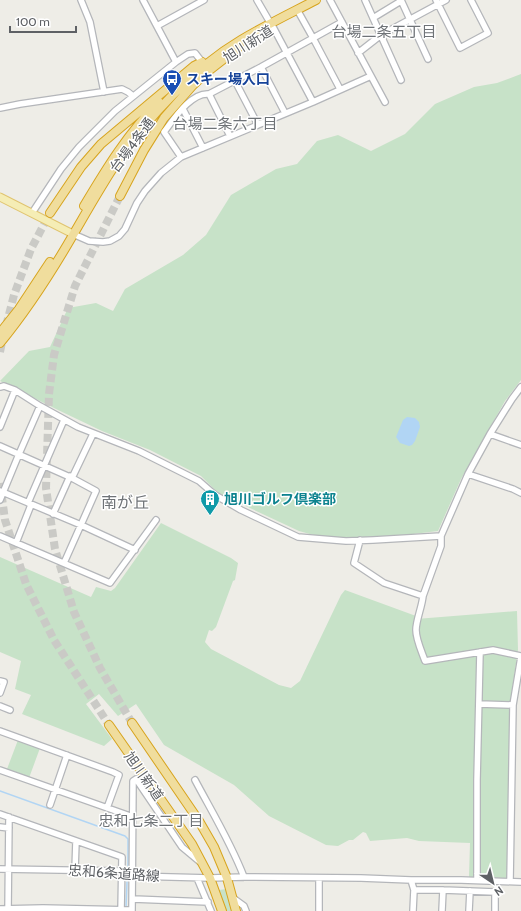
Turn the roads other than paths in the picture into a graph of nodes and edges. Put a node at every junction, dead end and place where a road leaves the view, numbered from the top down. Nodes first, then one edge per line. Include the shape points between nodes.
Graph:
1 (81, 0) edge
2 (143, 0) edge
3 (204, 0) edge
4 (257, 0) edge
5 (304, 0) edge
6 (318, 0) edge
7 (330, 0) edge
8 (365, 0) edge
9 (446, 0) edge
10 (471, 0) edge
11 (401, 1) edge
12 (437, 2) edge
13 (299, 13) junction
14 (373, 18) junction
15 (410, 19) junction
16 (342, 22) junction
17 (270, 23) junction
18 (157, 26) junction
19 (381, 35) junction
20 (313, 38) junction
21 (287, 52) junction
22 (358, 53) junction
23 (428, 59) dead end
24 (176, 62) junction
25 (204, 66) junction
26 (261, 67) junction
27 (371, 76) junction
28 (401, 80) dead end
29 (235, 81) junction
30 (340, 89) junction
31 (104, 92) junction
32 (209, 94) junction
33 (133, 96) junction
34 (313, 102) junction
35 (384, 102) dead end
36 (0, 108) edge
37 (183, 109) junction
38 (285, 113) junction
39 (258, 125) junction
40 (230, 136) junction
41 (203, 148) junction
42 (181, 158) junction
43 (120, 196) tunnel mouth
44 (0, 197) edge
45 (50, 212) tunnel mouth
46 (32, 213) junction
47 (71, 233) junction
48 (0, 333) edge
49 (0, 343) edge
50 (0, 387) edge
51 (521, 387) edge
52 (16, 390) junction
53 (40, 406) junction
54 (64, 420) junction
55 (0, 427) edge
56 (93, 434) junction
57 (490, 434) junction
58 (521, 445) edge
59 (0, 446) edge
60 (19, 454) junction
61 (45, 466) junction
62 (468, 474) junction
63 (71, 477) junction
64 (2, 492) edge
65 (521, 494) edge
66 (0, 500) edge
67 (30, 504) junction
68 (53, 514) junction
69 (156, 520) dead end
70 (81, 525) junction
71 (0, 536) edge
72 (441, 536) junction
73 (360, 540) junction
74 (16, 542) junction
75 (135, 550) junction
76 (64, 563) junction
77 (423, 596) junction
78 (480, 652) junction
79 (521, 656) edge
80 (0, 681) edge
81 (0, 692) edge
82 (479, 704) junction
83 (512, 705) junction
84 (0, 706) edge
85 (10, 710) dead end
86 (132, 723) tunnel mouth
87 (109, 725) tunnel mouth
88 (0, 731) edge
89 (67, 755) junction
90 (0, 770) edge
91 (195, 780) dead end
92 (55, 789) junction
93 (50, 804) dead end
94 (108, 808) junction
95 (0, 814) edge
96 (9, 817) junction
97 (133, 817) junction
98 (0, 827) edge
99 (9, 828) junction
100 (76, 841) junction
101 (203, 865) junction
102 (0, 869) edge
103 (8, 869) junction
104 (75, 870) junction
105 (122, 871) junction
106 (132, 876) junction
107 (244, 877) junction
108 (197, 878) junction
109 (210, 878) junction
110 (227, 878) junction
111 (319, 878) junction
112 (411, 880) junction
113 (477, 880) junction
114 (510, 881) junction
115 (521, 882) edge
116 (414, 890) junction
117 (443, 890) junction
118 (470, 890) junction
119 (233, 898) junction
120 (133, 899) junction
121 (208, 902) junction
122 (0, 909) edge
123 (8, 910) edge
124 (43, 910) edge
125 (127, 910) edge
126 (211, 911) edge
127 (222, 911) edge
128 (236, 911) edge
129 (246, 911) edge
130 (319, 911) edge
131 (413, 911) edge
132 (442, 911) edge
133 (469, 911) edge
134 (495, 911) edge

1 - 31 street via 90,22
2 - 18 street
3 - 18 street
4 - 17 street
5 - 17 highway, 台場4条通
6 - 13 highway, 旭川新道
6 - 17 highway, 台場4条通
7 - 16 street
8 - 14 street
9 - 12 street
10 - 12 street via 488,33 460,48
11 - 14 street
11 - 15 street
12 - 15 street
13 - 17 highway, 旭川新道
13 - 20 street
14 - 19 street
15 - 19 street
15 - 23 street
16 - 20 street
16 - 22 street
17 - 21 street
17 - 25 highway, 台場4条通 via 226,44
18 - 24 street
19 - 22 street
19 - 28 street
20 - 21 street
20 - 30 street
21 - 26 street
21 - 34 street
22 - 27 street
24 - 25 street via 188,54 195,53
24 - 33 street
25 - 43 highway via 193,85 164,118
25 - 45 highway, 旭川新道 via 188,71 101,144 81,167
25 - 47 highway, 台場4条通 via 155,106 132,131 106,168
26 - 29 street
26 - 38 street
27 - 30 street
27 - 35 street
29 - 32 street
29 - 39 street
30 - 34 street
31 - 33 street via 122,89
31 - 36 street
32 - 37 street via 188,102
32 - 40 street
33 - 46 street via 79,146
34 - 38 street
37 - 41 street
37 - 42 street via 164,132
38 - 39 street
39 - 40 street
40 - 41 street
41 - 42 street
42 - 47 street via 161,173 144,191 119,236 110,241 89,242
44 - 46 main road
46 - 47 main road
47 - 48 highway, 台場4条通
47 - 49 highway, 台場4条通 via 43,284
50 - 52 street
51 - 57 street
52 - 53 street
52 - 55 street
53 - 54 street
53 - 60 street
54 - 56 street
54 - 61 street
56 - 63 street
56 - 73 street via 139,451 199,481 228,503 298,537
57 - 58 street
57 - 62 street
59 - 60 street
60 - 61 street
60 - 64 street
61 - 63 street
61 - 67 street
62 - 65 street
62 - 72 street
63 - 68 street
63 - 70 street via 96,491
64 - 66 street
64 - 67 street
67 - 68 street
67 - 74 street
68 - 70 street
69 - 75 street
70 - 75 street
70 - 76 street
71 - 74 street
72 - 73 street
72 - 77 street via 441,546
73 - 77 street via 354,563 384,582
74 - 76 street
75 - 76 street via 110,584
77 - 78 street via 416,630 425,661
78 - 79 street via 493,650
78 - 82 street
79 - 83 street
80 - 81 street via 4,682
82 - 83 street
82 - 113 street
83 - 114 street
84 - 85 street
86 - 110 highway, 旭川新道 via 199,822 214,847
87 - 101 highway, 旭川新道 via 192,844
88 - 89 street
89 - 92 street
89 - 94 street via 119,775
90 - 92 street
91 - 107 street via 224,832
92 - 93 street
92 - 94 street
94 - 97 street
95 - 96 street
96 - 99 street
96 - 100 street
97 - 101 street via 133,781 136,779 182,847
97 - 106 street
98 - 99 street
99 - 103 street
100 - 104 street
100 - 105 street via 122,857
101 - 109 highway, 旭川新道
102 - 103 street, 忠和6条道路線
103 - 104 street, 忠和6条道路線
103 - 123 street
104 - 105 street, 忠和6条道路線
105 - 106 street, 忠和6条道路線
105 - 125 street
106 - 108 street, 忠和6条道路線
106 - 120 street
107 - 110 street, 忠和6条道路線
107 - 111 street, 忠和6条道路線
108 - 109 street, 忠和6条道路線
108 - 121 street
109 - 110 street, 忠和6条道路線
109 - 127 highway, 旭川新道
110 - 119 highway, 旭川新道
111 - 112 street, 忠和6条道路線
111 - 130 street
112 - 113 street, 忠和6条道路線
112 - 116 street
113 - 114 street, 忠和6条道路線
114 - 115 street, 忠和6条道路線
116 - 117 street
116 - 131 street
117 - 118 street
117 - 132 street
118 - 133 street
118 - 134 street via 495,892
119 - 128 highway, 旭川新道
119 - 129 street via 244,906
120 - 121 street
120 - 125 street
121 - 126 street
122 - 123 street
123 - 124 street
124 - 125 street

